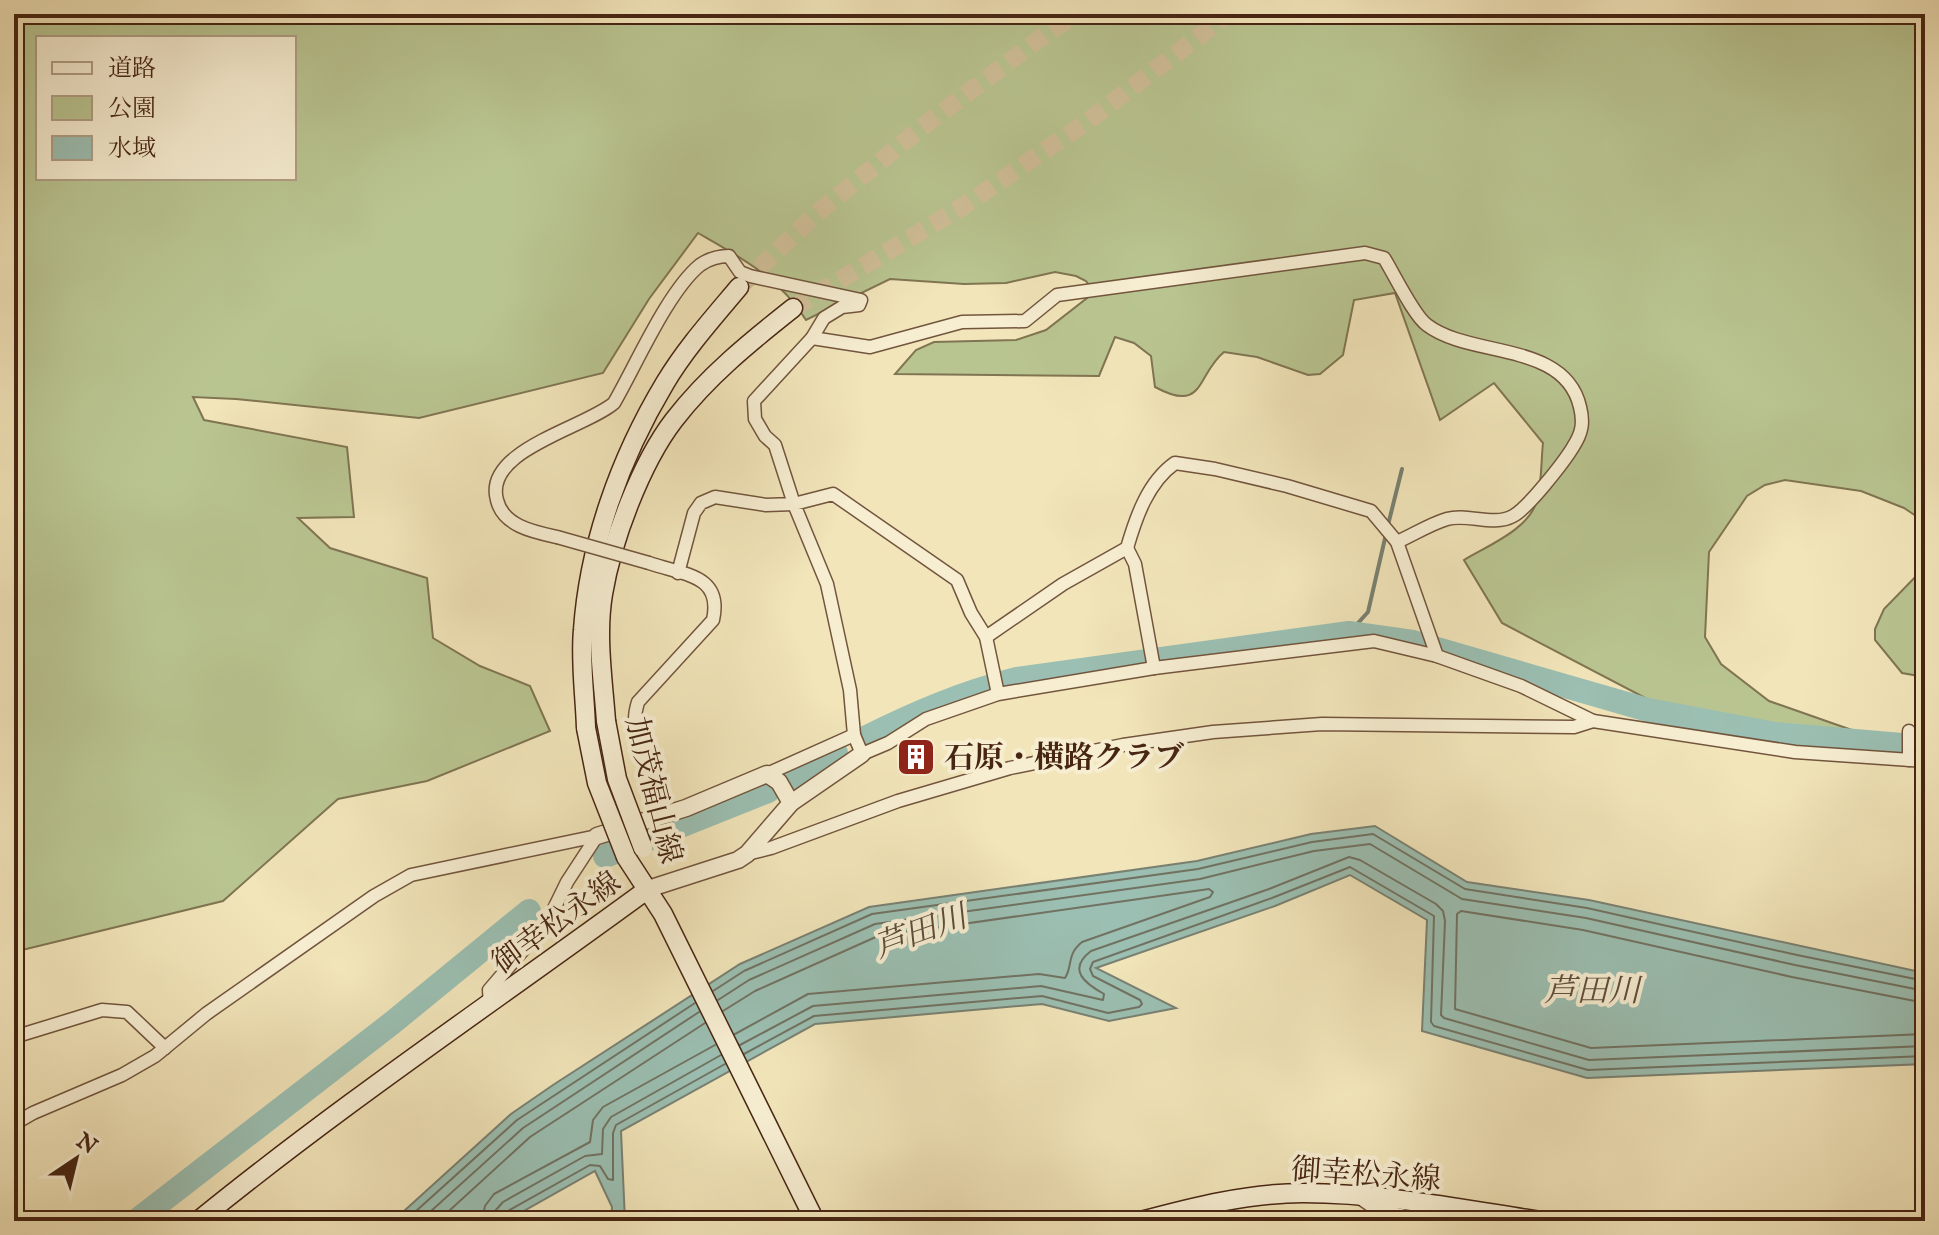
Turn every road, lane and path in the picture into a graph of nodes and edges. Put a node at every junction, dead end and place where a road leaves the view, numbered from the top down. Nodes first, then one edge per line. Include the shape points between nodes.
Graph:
1 (739, 287) tunnel mouth
2 (793, 308) tunnel mouth
3 (812, 338) junction
4 (794, 504) junction
5 (1391, 534) junction
6 (1127, 548) junction
7 (678, 573) junction
8 (986, 637) junction
9 (1437, 656) junction
10 (1154, 668) junction
11 (996, 687) junction
12 (1593, 721) junction
13 (1909, 731) dead end
14 (854, 735) junction
15 (862, 754) junction
16 (1909, 760) junction
17 (1925, 761) edge
18 (767, 774) junction
19 (791, 803) junction
20 (665, 815) junction
21 (597, 836) junction
22 (635, 852) junction
23 (747, 854) junction
24 (648, 889) junction
25 (490, 1005) junction
26 (14, 1037) edge
27 (165, 1048) junction
28 (14, 1124) edge
29 (1357, 1196) junction
30 (198, 1221) edge
31 (815, 1221) edge
32 (1141, 1221) edge
33 (1273, 1221) edge
34 (1378, 1221) edge
35 (1426, 1221) edge
36 (1540, 1221) edge

1 - 22 main road, 加茂福山線, bridge via 665,383 624,465 588,580 582,634 586,728 597,783
2 - 22 main road, 加茂福山線, bridge via 732,357 672,422 620,529 603,595 601,649 606,721
3 - 4 street via 754,401 755,419 775,445
3 - 5 street via 870,347 962,322 1025,321 1057,295 1365,253 1384,258 1424,324 1452,340 1546,365 1566,379 1579,400 1584,423 1560,467 1513,516 1446,519
3 - 7 street, bridge via 824,318 861,300 750,276 729,256 717,256 700,265 677,291 614,403 525,450 501,472 495,496 500,511 513,522
4 - 7 street via 715,497 701,503
4 - 8 street via 833,494 950,574
4 - 14 street via 827,584
5 - 6 street via 1371,511 1354,504 1175,463 1153,485
5 - 9 street
6 - 8 street
6 - 10 street via 1135,564
7 - 20 street via 706,583 716,606 713,620 638,702 632,719
8 - 11 street
9 - 10 street via 1374,641
9 - 12 street via 1521,686
10 - 11 street
11 - 15 street
12 - 16 street via 1795,752
12 - 23 street via 1574,727 1322,724 1123,745 1010,768
13 - 16 street
14 - 15 street
14 - 18 street
15 - 19 street
16 - 17 street
18 - 19 street via 779,782
18 - 20 street
19 - 23 street
20 - 21 street
21 - 25 street via 548,921 489,990
21 - 27 street via 411,875 206,1014
22 - 24 main road, 加茂福山線
23 - 24 street
24 - 25 main road, 御幸松永線
24 - 31 main road, 御幸松永線
25 - 30 main road, 御幸松永線 via 293,1145
26 - 27 street via 102,1010 127,1012
27 - 28 street via 122,1075
29 - 32 main road, 御幸松永線 via 1301,1193 1239,1199
29 - 35 street via 1376,1209
29 - 36 main road, 御幸松永線
33 - 34 street

